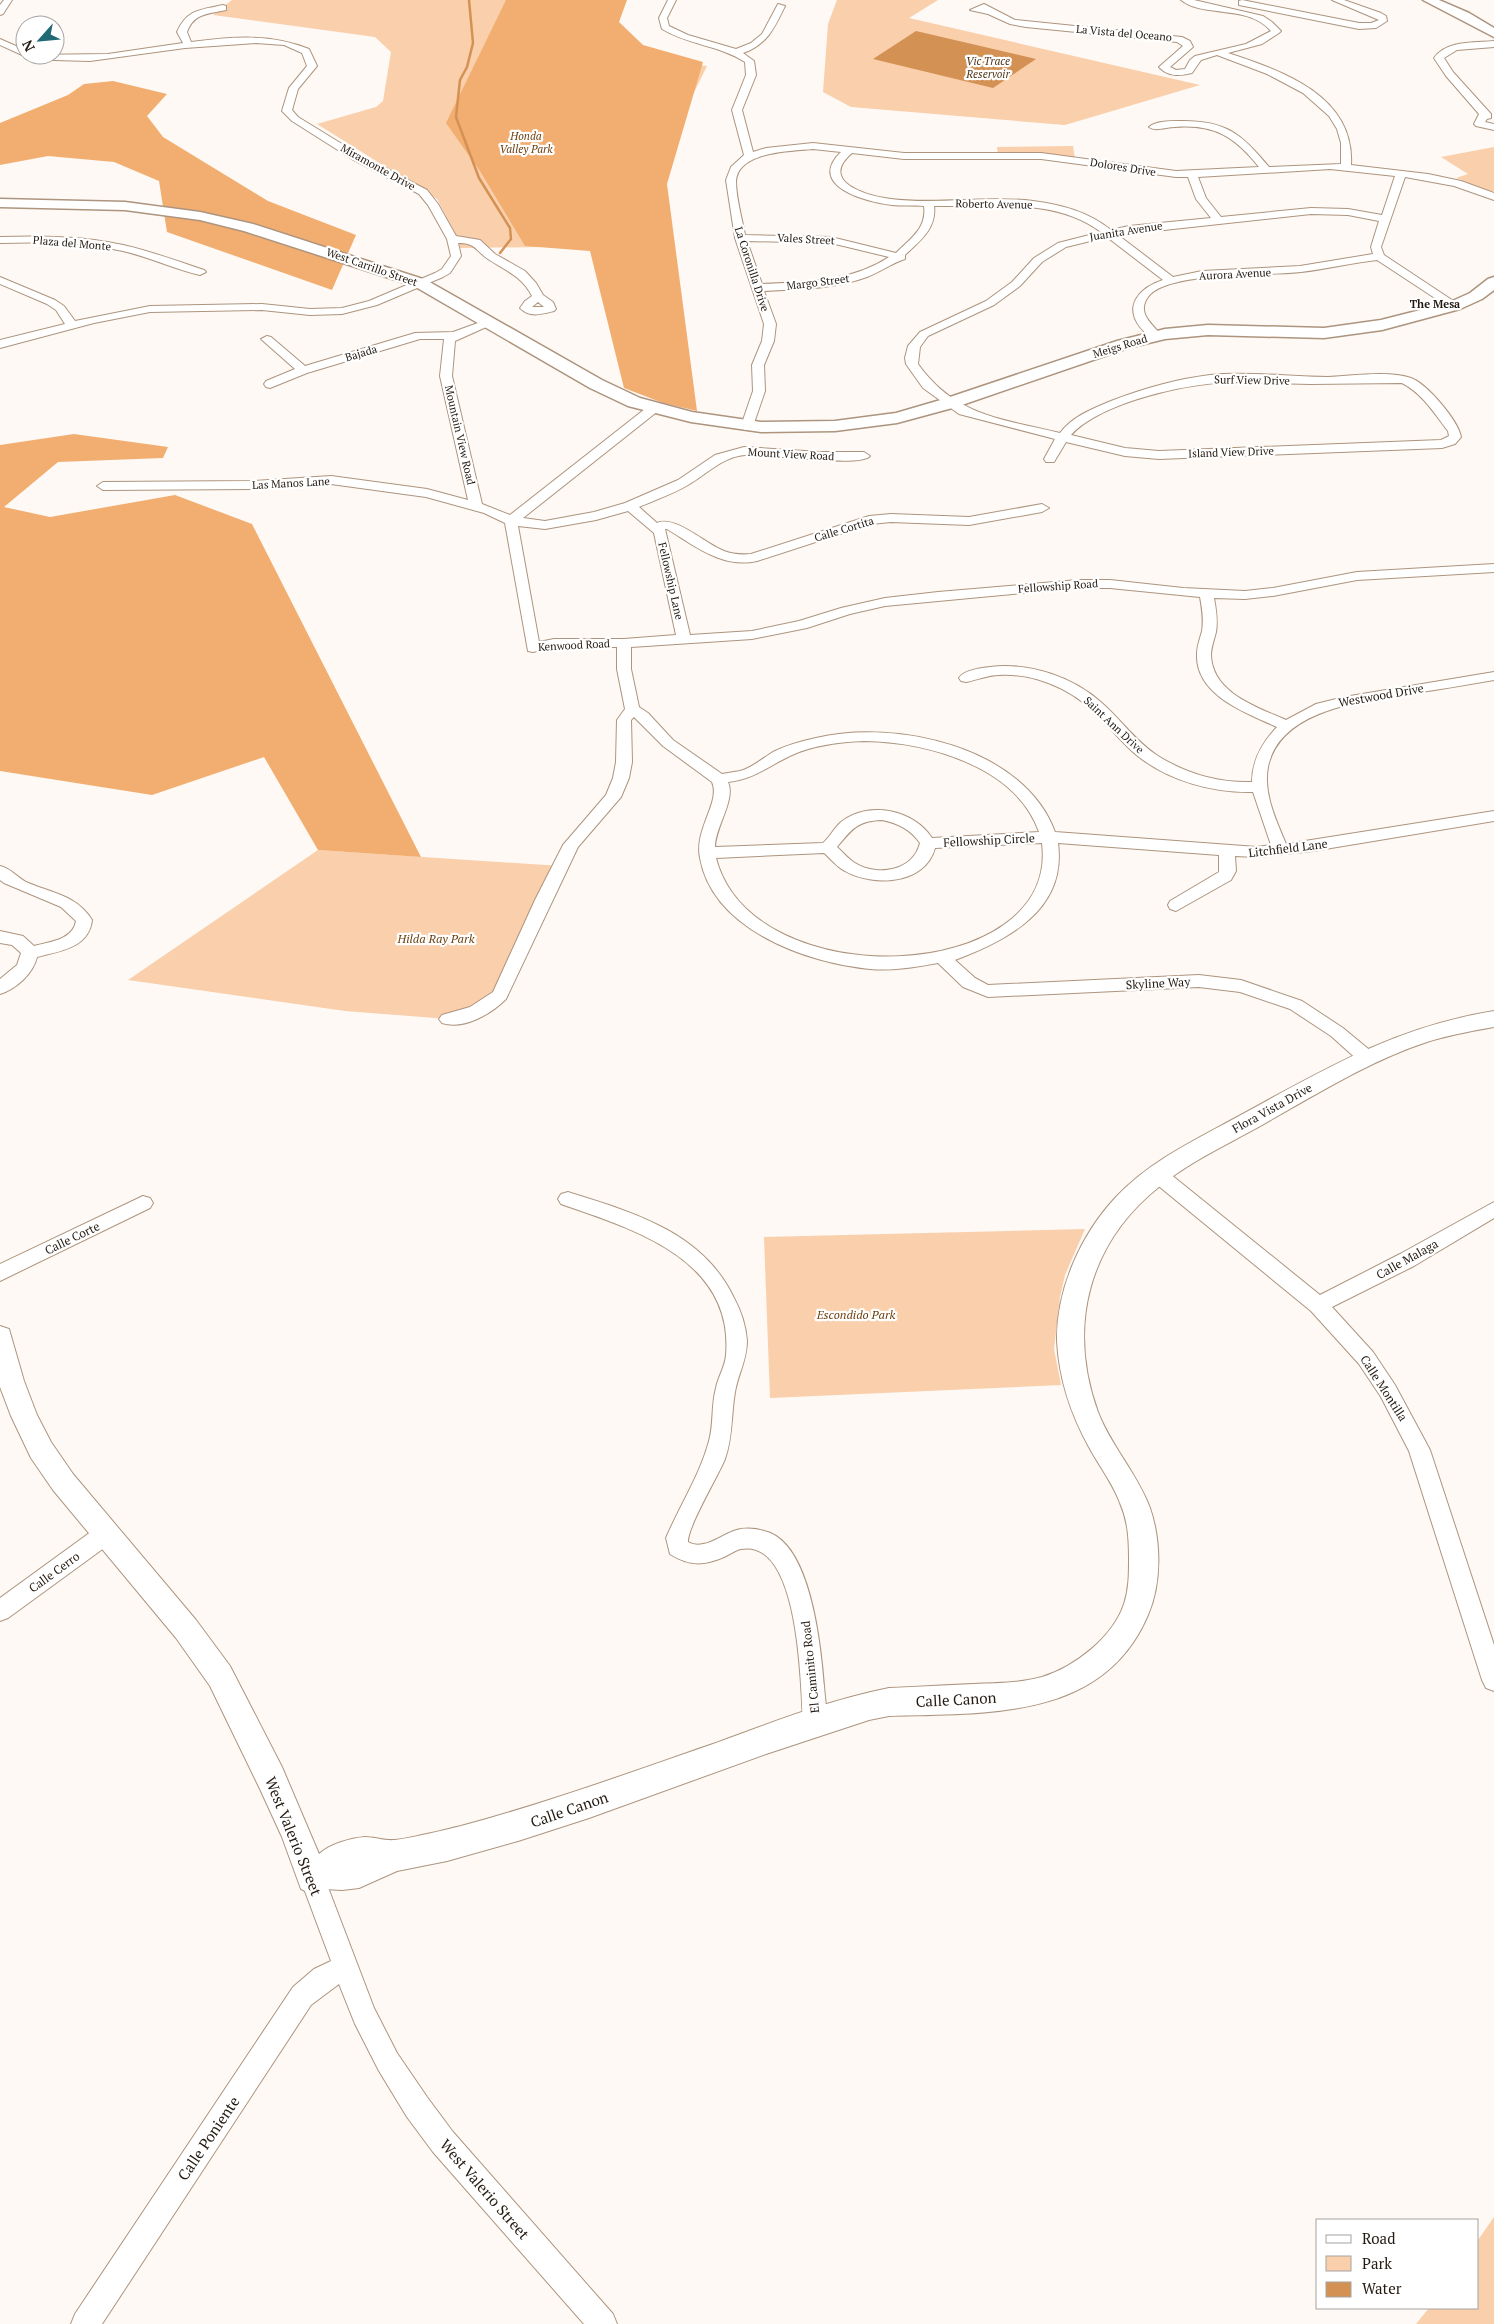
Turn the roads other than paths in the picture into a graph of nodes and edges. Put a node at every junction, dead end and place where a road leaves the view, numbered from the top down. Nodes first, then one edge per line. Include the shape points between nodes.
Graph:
1 (8, 0) edge
2 (672, 0) edge
3 (1185, 0) edge
4 (1230, 0) edge
5 (1336, 0) edge
6 (1429, 0) edge
7 (781, 6) dead end
8 (223, 8) dead end
9 (0, 12) edge
10 (990, 12) dead end
11 (1494, 33) edge
12 (0, 42) edge
13 (1494, 44) edge
14 (189, 46) junction
15 (15, 49) edge
16 (736, 52) junction
17 (1218, 53) junction
18 (65, 57) edge
19 (1484, 114) junction
20 (1494, 119) edge
21 (1154, 127) dead end
22 (1494, 127) edge
23 (850, 150) junction
24 (749, 156) junction
25 (1346, 167) junction
26 (1266, 169) junction
27 (1401, 173) junction
28 (1192, 174) junction
29 (1494, 197) edge
30 (0, 203) edge
31 (929, 204) junction
32 (1386, 219) junction
33 (1218, 220) junction
34 (1108, 232) junction
35 (740, 238) junction
36 (452, 239) junction
37 (0, 240) edge
38 (1378, 256) junction
39 (901, 257) junction
40 (200, 272) dead end
41 (0, 280) edge
42 (1170, 280) junction
43 (1494, 282) edge
44 (420, 284) junction
45 (756, 288) junction
46 (538, 297) dead end
47 (1454, 306) junction
48 (489, 322) junction
49 (72, 325) junction
50 (454, 336) junction
51 (1156, 336) junction
52 (267, 339) dead end
53 (0, 344) edge
54 (303, 370) junction
55 (270, 384) dead end
56 (1419, 387) joint
57 (950, 402) junction
58 (654, 408) junction
59 (747, 426) junction
60 (1063, 438) junction
61 (864, 456) dead end
62 (719, 458) joint
63 (1050, 459) dead end
64 (103, 486) dead end
65 (630, 506) junction
66 (476, 507) junction
67 (1042, 508) dead end
68 (511, 521) junction
69 (658, 528) junction
70 (1494, 568) edge
71 (1206, 594) junction
72 (684, 640) junction
73 (624, 643) junction
74 (1494, 676) edge
75 (966, 678) dead end
76 (632, 709) junction
77 (1287, 726) junction
78 (720, 779) junction
79 (1260, 787) junction
80 (1494, 816) edge
81 (1050, 837) junction
82 (928, 843) junction
83 (827, 848) junction
84 (1280, 849) junction
85 (1227, 852) junction
86 (707, 853) junction
87 (0, 871) edge
88 (1176, 905) dead end
89 (0, 937) edge
90 (30, 953) junction
91 (943, 958) junction
92 (0, 988) edge
93 (448, 1019) dead end
94 (1494, 1019) edge
95 (1366, 1057) junction
96 (1157, 1174) junction
97 (568, 1199) dead end
98 (143, 1203) dead end
99 (1494, 1209) edge
100 (1089, 1256) joint
101 (0, 1273) edge
102 (1318, 1305) junction
103 (0, 1338) edge
104 (107, 1533) junction
105 (0, 1611) edge
106 (1494, 1680) edge
107 (815, 1723) junction
108 (317, 1875) junction
109 (346, 1967) junction
110 (85, 2324) edge
111 (603, 2324) edge

1 - 9 street
2 - 16 street via 663,18 665,27
3 - 17 street via 1250,16 1269,24 1276,31 1272,36 1249,45
4 - 5 street via 1359,26 1373,26 1383,21 1378,14
6 - 11 main road
7 - 16 street via 761,42
8 - 14 street via 199,13 187,20 182,32
10 - 17 street, La Vista del Oceano via 1026,24 1179,39 1188,47 1164,67 1174,72 1190,71 1198,58
12 - 15 street
13 - 19 street via 1452,49 1439,58
14 - 18 street, Miramonte Drive via 91,58
14 - 36 street, Miramonte Drive via 258,40 285,43 305,51 312,66 289,94 287,111 294,119 356,157 422,192 433,204
16 - 24 street via 749,61 751,68 737,110
17 - 25 street via 1284,79 1325,106 1342,129 1347,150
19 - 20 street
19 - 22 street via 1479,124
21 - 26 street via 1195,125 1226,132 1241,141
23 - 24 street, Dolores Drive via 797,146
23 - 28 street, Dolores Drive via 904,156 1058,157 1142,171
23 - 31 street, Roberto Avenue via 834,170 843,186 872,198
24 - 35 street, La Coronilla Drive via 735,169 731,180
25 - 26 street, Dolores Drive
25 - 27 street, Dolores Drive
26 - 28 street, Dolores Drive
27 - 29 street, Dolores Drive via 1448,181
27 - 32 street
28 - 33 street via 1201,199
30 - 44 main road, West Carrillo Street via 99,204 155,208 200,216 326,251
31 - 34 street, Roberto Avenue via 1044,205 1076,213
31 - 39 street, Margo Street via 929,221
32 - 33 street, Juanita Avenue via 1323,211
32 - 38 street via 1376,247
33 - 34 street, Juanita Avenue
34 - 42 street, Roberto Avenue
34 - 57 street, Juanita Avenue via 1049,252 997,298 974,312 931,330 918,340 911,352 912,364 927,385
35 - 39 street, Vales Street via 831,240
35 - 45 street, La Coronilla Drive
36 - 44 street, Miramonte Drive via 456,252 453,263 439,275
36 - 46 street via 471,240 521,273
37 - 40 street, Plaza del Monte via 67,240 102,244 134,250
38 - 42 street, Aurora Avenue via 1304,269
38 - 47 street
39 - 45 street, Margo Street via 848,279
41 - 49 street via 51,302 60,308
42 - 51 street, Aurora Avenue via 1147,291 1138,304 1142,320
43 - 47 main road, Meigs Road via 1476,296
44 - 48 main road, West Carrillo Street
44 - 49 street, Miramonte Drive via 373,303 342,311 310,312 262,307 178,308 132,312
45 - 59 street, La Coronilla Drive via 771,332 758,365 760,385
47 - 51 main road, Meigs Road via 1382,325 1343,331 1208,330
48 - 50 street
48 - 58 main road, West Carrillo Street via 596,384
49 - 53 street, Miramonte Drive
50 - 54 street, Bajada via 419,335
50 - 66 street, Mountain View Road via 449,340 446,376
51 - 57 main road, Meigs Road
52 - 54 street
54 - 55 street, Bajada
56 - 60 street, Surf View Drive via 1396,378 1228,378 1195,381 1097,412 1073,426
56 - 60 street, Island View Drive via 1454,431 1455,437 1451,441 1442,444 1159,455 1125,452
57 - 59 main road, Meigs Road via 897,418 852,424 788,428
57 - 60 street, Island View Drive via 963,411 988,419
58 - 59 main road, West Carrillo Street
58 - 68 street
60 - 63 street, Surf View Drive
61 - 62 street, Mount View Road via 754,451
62 - 65 street via 683,483
64 - 66 street, Las Manos Lane via 253,485 331,480 427,493
65 - 68 street via 545,525
65 - 69 street, Fellowship Lane
66 - 68 street
67 - 69 street, Calle Cortita via 959,522 905,517 869,520 740,560 721,556 672,526 666,524
68 - 73 street, Kenwood Road via 533,648 554,643
69 - 72 street, Fellowship Lane
70 - 71 street, Fellowship Road via 1358,576 1256,594
71 - 72 street, Fellowship Road via 1090,583 938,596 865,606 781,630
71 - 77 street via 1210,625 1204,653 1212,681 1233,700
72 - 73 street, Fellowship Road
73 - 76 street, Kenwood Road via 624,669
74 - 77 street, Westwood Drive via 1343,701 1311,712
75 - 79 street, Saint Ann Drive via 994,670 1048,678 1085,697 1134,745 1175,772 1216,785
76 - 78 street via 678,752
76 - 93 street via 624,720 621,778 612,797 571,844 504,989 483,1010
77 - 79 street, Westwood Drive via 1266,753 1261,766
78 - 81 street via 744,774 791,750 826,740 864,736 916,742 962,755 1001,776 1028,799 1040,814
78 - 86 street via 722,798 709,828
79 - 84 street, Westwood Drive
80 - 84 street, Litchfield Lane
81 - 82 street, Fellowship Circle
81 - 85 street, Litchfield Lane
81 - 91 street via 1052,861 1049,877 1030,910 988,942
82 - 83 street, Fellowship Circle via 910,823 890,816 876,816 850,823
82 - 83 street, Fellowship Circle via 924,857 916,865 906,871 885,875 850,867
83 - 86 street
84 - 85 street, Litchfield Lane
85 - 88 street via 1228,871 1225,876
86 - 91 street via 717,884 734,906 751,921 788,943 857,961 906,963
87 - 90 street via 19,887 63,901 84,920 83,929 75,939 62,946
89 - 90 street via 24,944
90 - 92 street via 22,971
91 - 95 street, Skyline Way via 972,986 988,991 1199,981 1240,986 1296,1005 1337,1032
94 - 95 street, Flora Vista Drive via 1439,1029
95 - 96 street, Flora Vista Drive
96 - 100 street, Flora Vista Drive via 1117,1212
96 - 102 street, Calle Montilla
97 - 107 street, El Caminito Road via 633,1220 681,1246 709,1272 723,1294 737,1337 736,1356 725,1391 721,1440 704,1484 677,1538 678,1547 697,1556 754,1538 779,1551 802,1602 809,1639
98 - 101 street, Calle Corte
99 - 102 street, Calle Malaga via 1407,1260
100 - 107 street, Calle Canon via 1072,1310 1070,1361 1086,1414 1132,1498 1141,1522 1142,1586 1137,1608 1127,1628 1113,1647 1090,1668 1044,1690 1016,1696 889,1702
102 - 106 street, Calle Montilla via 1366,1358 1408,1426 1419,1450
103 - 104 street, West Valerio Street via 21,1408 42,1450 63,1482
104 - 105 street, Calle Cerro
104 - 108 street, West Valerio Street via 220,1676
107 - 108 street, Calle Canon via 518,1826 392,1856 370,1870 342,1876
108 - 109 street, West Valerio Street
109 - 110 street, Calle Poniente via 323,1978 302,1996
109 - 111 street, West Valerio Street via 364,2015 388,2062 417,2107 443,2142

